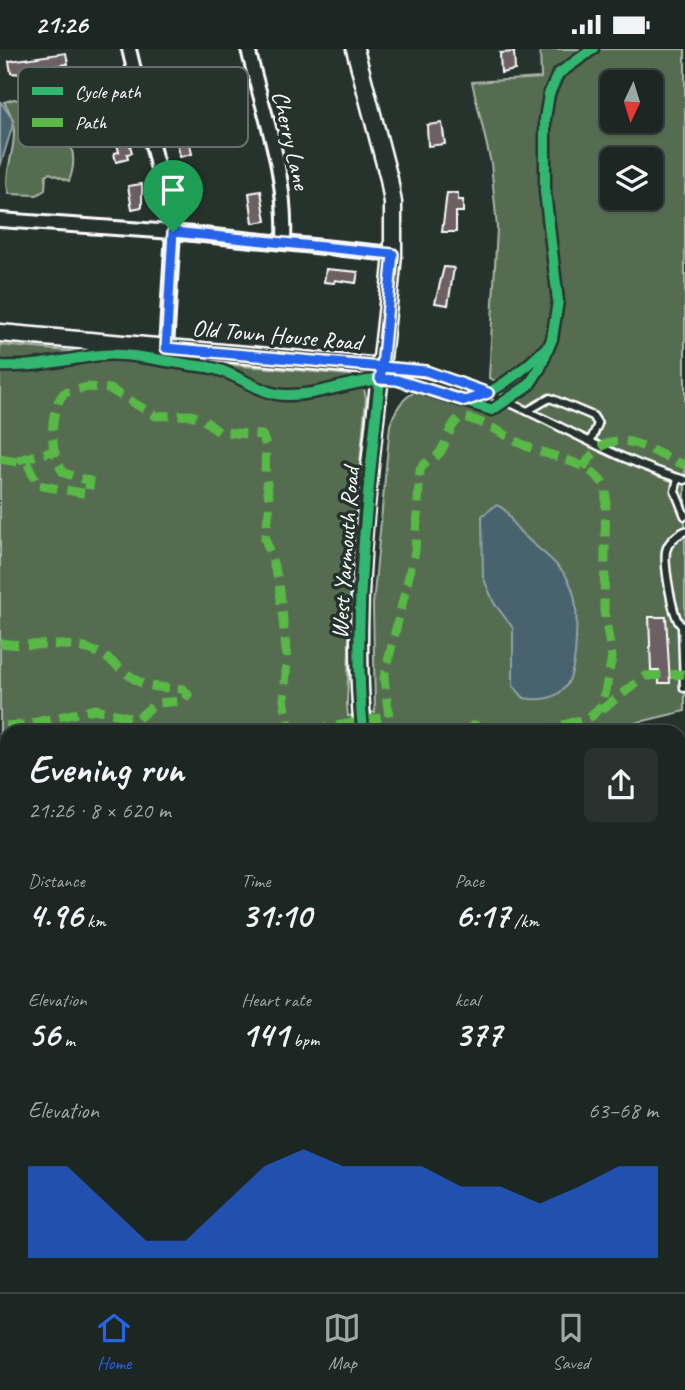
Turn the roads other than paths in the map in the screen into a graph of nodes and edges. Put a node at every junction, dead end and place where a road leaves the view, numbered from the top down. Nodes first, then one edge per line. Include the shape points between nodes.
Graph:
1 (130, 49) edge
2 (248, 49) edge
3 (355, 49) edge
4 (134, 67) edge
5 (153, 147) edge
6 (0, 220) edge
7 (173, 232) junction
8 (284, 241) junction
9 (393, 254) junction
10 (0, 333) edge
11 (166, 348) junction
12 (382, 367) junction
13 (529, 410) junction
14 (591, 440) junction
15 (681, 479) edge
16 (685, 516) edge
17 (685, 531) edge
18 (683, 626) edge
19 (684, 688) edge
20 (362, 725) edge

1 - 4 street
2 - 8 street, Cherry Lane via 279,157
3 - 9 main road, West Yarmouth Road via 389,179
5 - 7 street
6 - 7 street
7 - 8 street
7 - 11 street
8 - 9 street
9 - 12 main road, West Yarmouth Road
10 - 11 main road, Old Town House Road
11 - 12 main road, Old Town House Road
12 - 13 lane via 426,371
12 - 20 main road, West Yarmouth Road via 359,602
13 - 14 lane
13 - 14 lane via 544,400 556,399 597,420
14 - 15 lane
15 - 16 lane via 675,491
17 - 18 lane via 665,555 674,618
18 - 19 lane

